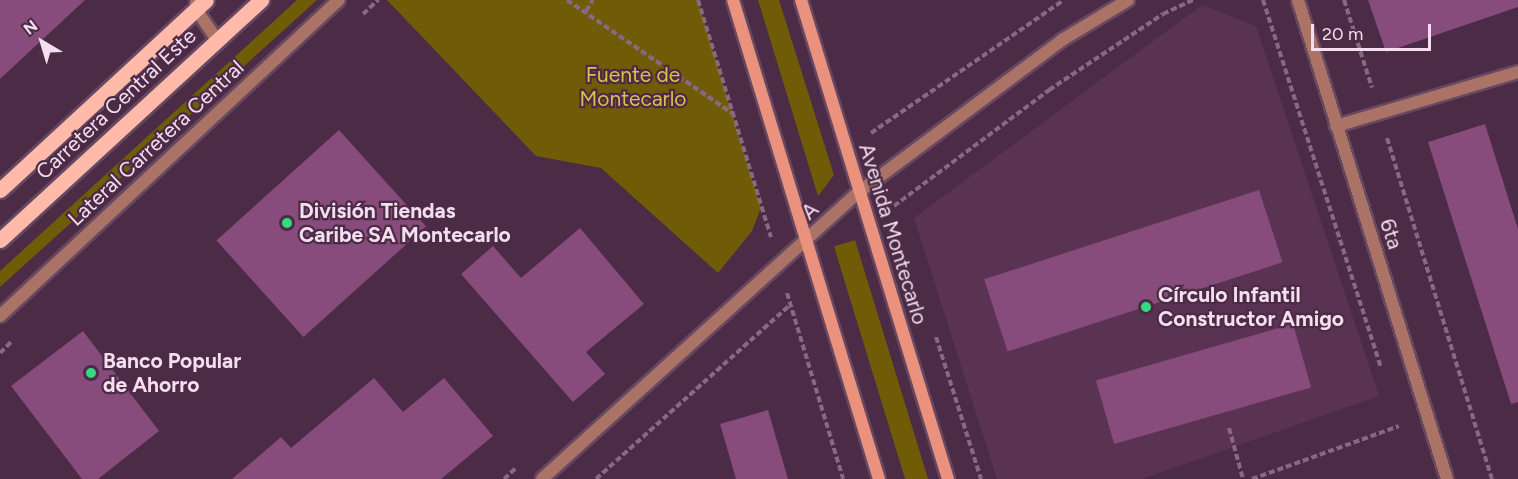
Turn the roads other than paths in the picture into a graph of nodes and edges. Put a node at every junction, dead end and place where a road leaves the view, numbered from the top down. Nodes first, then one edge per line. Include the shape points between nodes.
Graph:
1 (261, 0) edge
2 (339, 0) edge
3 (733, 0) edge
4 (801, 0) edge
5 (1128, 0) edge
6 (1299, 0) edge
7 (200, 3) edge
8 (217, 40) junction
9 (1518, 72) edge
10 (1336, 126) junction
11 (0, 190) edge
12 (859, 192) junction
13 (0, 240) edge
14 (806, 241) junction
15 (0, 316) edge
16 (542, 479) edge
17 (879, 479) edge
18 (948, 479) edge
19 (1448, 479) edge

1 - 8 main road, Carretera Central Este
2 - 15 street, Lateral Carretera Central
3 - 14 main road
4 - 12 main road, Avenida Montecarlo
5 - 12 street, A via 1062,40
6 - 10 street, 6ta
7 - 8 street
7 - 11 main road, Carretera Central Este
8 - 13 main road, Carretera Central Este
9 - 10 street
10 - 19 street, 6ta
12 - 14 street, A
12 - 18 main road, Avenida Montecarlo
14 - 16 street, A
14 - 17 main road

